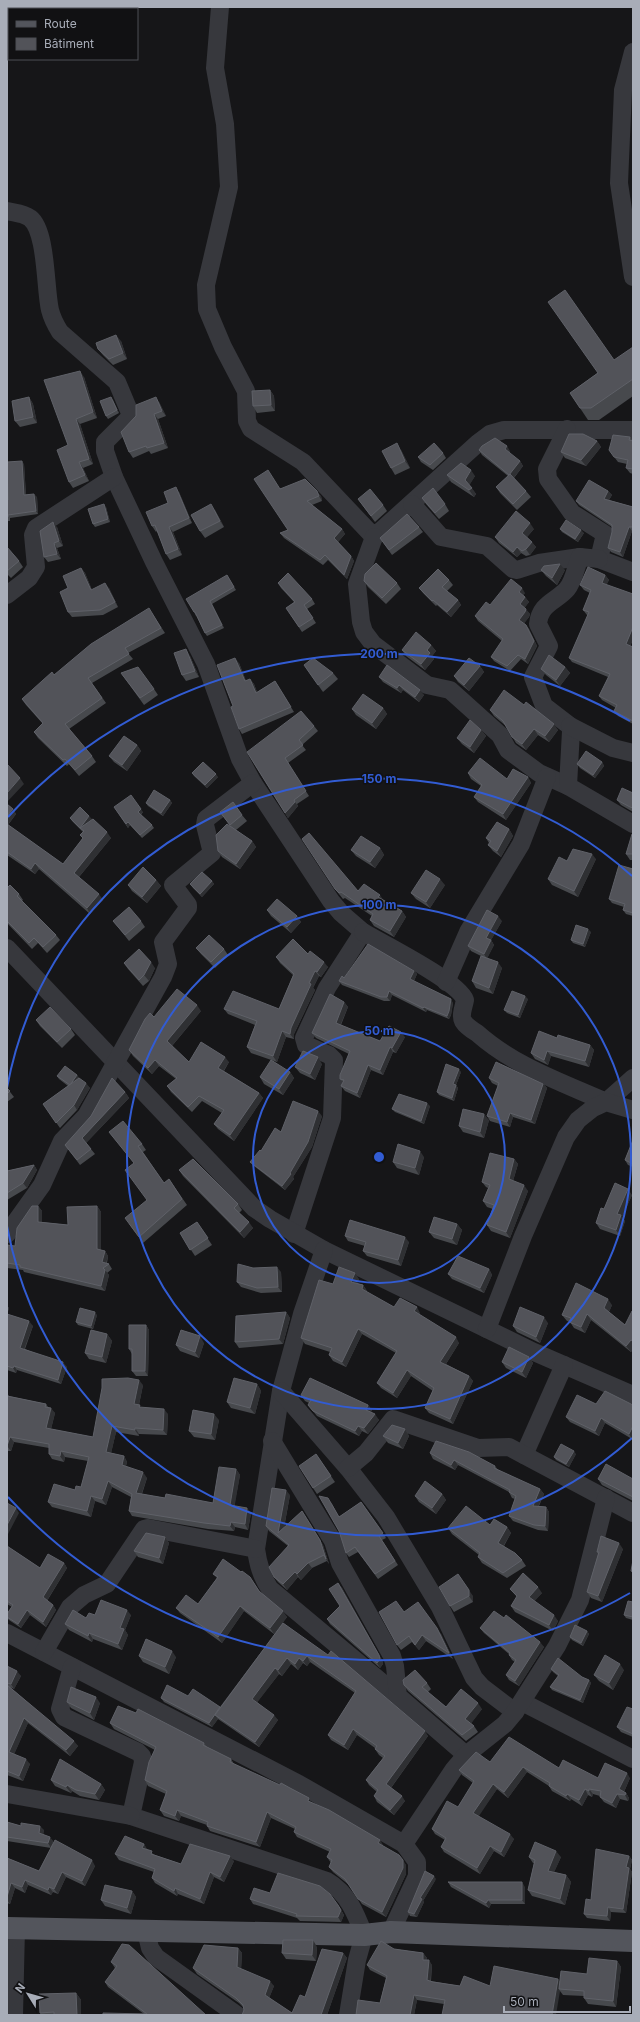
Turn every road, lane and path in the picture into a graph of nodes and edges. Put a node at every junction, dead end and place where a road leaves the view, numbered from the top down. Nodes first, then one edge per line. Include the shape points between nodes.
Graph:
1 (220, 7) edge
2 (633, 52) edge
3 (7, 211) edge
4 (633, 277) edge
5 (567, 429) junction
6 (633, 430) edge
7 (114, 477) junction
8 (412, 504) junction
9 (374, 537) junction
10 (580, 557) junction
11 (599, 559) junction
12 (633, 572) edge
13 (7, 596) edge
14 (570, 726) junction
15 (633, 753) edge
16 (547, 777) junction
17 (253, 784) junction
18 (568, 786) junction
19 (633, 824) edge
20 (363, 932) junction
21 (7, 948) edge
22 (446, 982) junction
23 (116, 1062) junction
24 (633, 1078) edge
25 (606, 1102) junction
26 (633, 1110) edge
27 (7, 1234) edge
28 (294, 1234) junction
29 (324, 1250) junction
30 (487, 1329) junction
31 (564, 1365) junction
32 (281, 1391) junction
33 (633, 1394) edge
34 (272, 1441) junction
35 (524, 1454) junction
36 (348, 1468) junction
37 (606, 1498) junction
38 (633, 1514) edge
39 (256, 1549) junction
40 (9, 1638) edge
41 (44, 1652) junction
42 (72, 1667) junction
43 (398, 1696) junction
44 (518, 1707) junction
45 (466, 1755) junction
46 (633, 1758) edge
47 (7, 1794) edge
48 (131, 1816) junction
49 (404, 1844) junction
50 (11, 1928) edge
51 (146, 1931) junction
52 (391, 1932) junction
53 (364, 1935) junction
54 (633, 1941) edge
55 (14, 2015) edge
56 (237, 2015) edge
57 (348, 2015) edge

1 - 9 street via 216,78 225,124 229,187 206,285 209,316 246,391 247,420 251,429 303,462
2 - 4 street via 623,90 619,183
3 - 7 street via 22,214 36,225 43,252 50,308 60,332 117,382 130,413 130,417 104,446
5 - 6 street
5 - 8 street via 504,430 490,434
5 - 11 street via 550,461 546,475 572,513 605,534
7 - 13 street via 36,528 33,535 36,567 29,578
7 - 17 street via 154,562 200,649 234,744
8 - 9 street
8 - 10 street via 441,537 487,546 513,569
9 - 16 street via 357,584 361,622 368,638 427,685 450,690 500,735 508,750
10 - 11 street
10 - 14 street via 566,590 552,599 539,619 538,624 549,646 533,677 547,710
11 - 12 street
14 - 15 street via 613,748
14 - 18 street
16 - 18 street
16 - 22 street via 521,844 468,932
17 - 20 street via 331,901
17 - 23 street via 206,819 211,855 173,885 188,908 163,942 168,964 166,970
18 - 19 street
20 - 22 street
20 - 28 street via 327,988 304,1038 306,1045 329,1055 334,1060 333,1112
21 - 23 street
22 - 25 street via 463,995 463,1020 489,1044 528,1068
23 - 27 street via 84,1120 59,1144 42,1185
23 - 28 street via 254,1208
24 - 25 street
25 - 26 street
25 - 30 street via 592,1108 578,1120 566,1137 523,1236
28 - 29 street
29 - 30 street
29 - 32 street via 302,1314
30 - 31 street
31 - 33 street
31 - 35 street
32 - 34 street
32 - 36 street
34 - 39 street
34 - 43 street via 333,1541 340,1563 392,1656
35 - 36 street via 509,1447 478,1448 392,1419 366,1453
35 - 37 street
36 - 44 street via 386,1517 440,1607 474,1678 482,1687
37 - 38 street
37 - 44 street via 580,1600 557,1646
39 - 41 street via 144,1529 107,1584 84,1595 70,1607
39 - 43 street via 261,1571 270,1589
40 - 41 street
41 - 42 street
42 - 48 street via 60,1709 64,1717 142,1756 143,1762
42 - 49 street via 292,1781
43 - 45 street
44 - 45 street via 505,1724
44 - 46 street
45 - 49 street
47 - 48 street
48 - 53 street via 327,1881 349,1902
49 - 52 street via 417,1862 417,1876
50 - 51 main road
50 - 55 street
51 - 53 main road
51 - 56 street via 150,1948 156,1957
52 - 53 main road
52 - 54 main road
53 - 57 street

